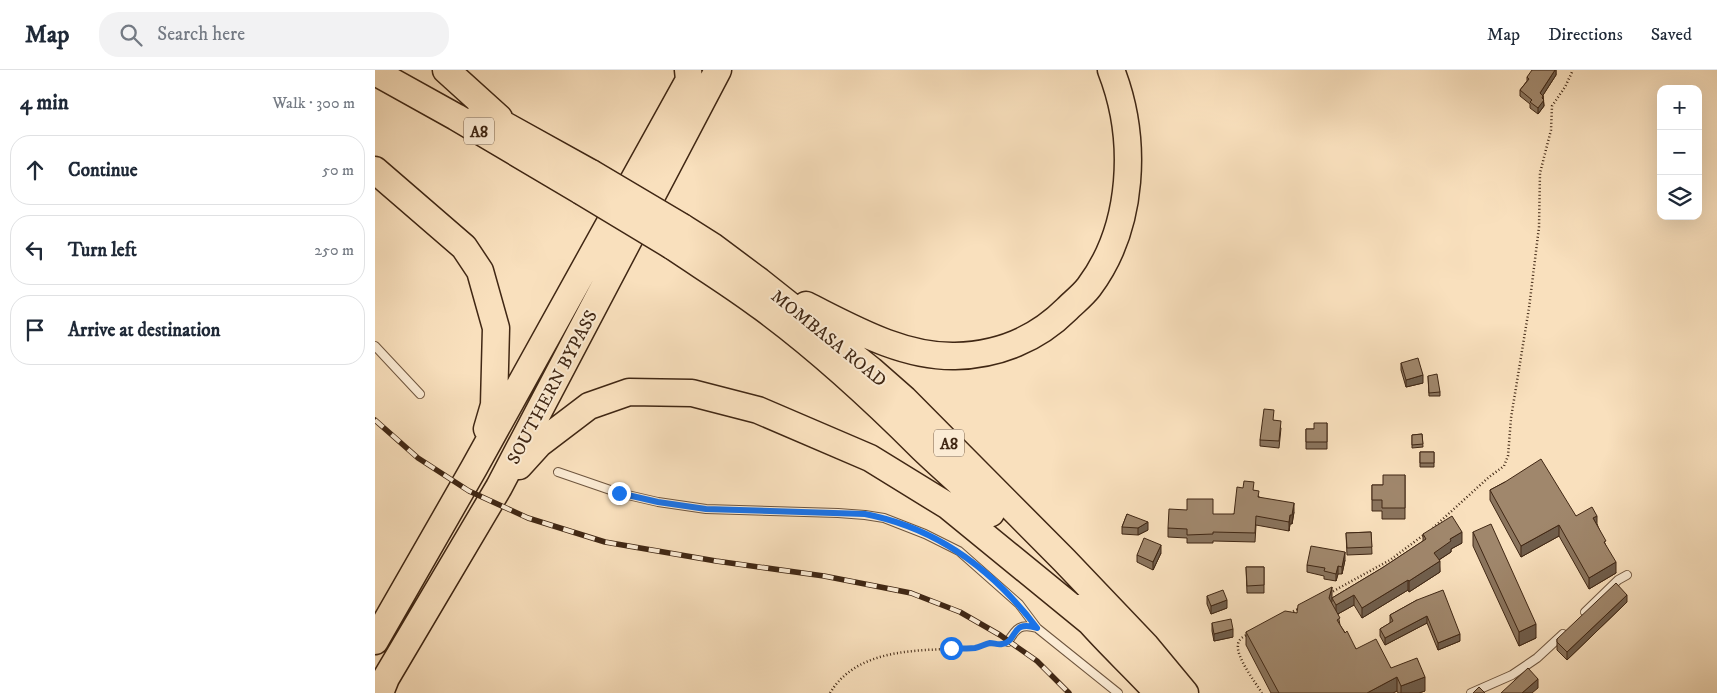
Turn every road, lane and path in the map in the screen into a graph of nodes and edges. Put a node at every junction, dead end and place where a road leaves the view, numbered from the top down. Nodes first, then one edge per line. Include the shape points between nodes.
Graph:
1 (403, 70) edge
2 (445, 70) edge
3 (1111, 70) edge
4 (1573, 70) edge
5 (375, 72) edge
6 (702, 74) edge
7 (509, 127) junction
8 (375, 170) edge
9 (586, 182) junction
10 (677, 237) junction
11 (759, 281) junction
12 (375, 346) edge
13 (420, 394) dead end
14 (474, 468) junction
15 (558, 472) dead end
16 (499, 487) junction
17 (1433, 528) edge
18 (1426, 533) edge
19 (1627, 575) dead end
20 (1329, 593) edge
21 (1303, 607) edge
22 (1285, 616) edge
23 (1578, 619) edge
24 (1089, 622) junction
25 (1571, 626) edge
26 (1037, 628) junction
27 (1252, 632) edge
28 (375, 641) edge
29 (1008, 642) joint
30 (380, 693) edge
31 (830, 693) edge
32 (1118, 693) edge
33 (1158, 693) edge
34 (1185, 693) edge
35 (1261, 693) edge
36 (1471, 693) edge

1 - 7 highway, MOMBASA ROAD / A8
2 - 7 highway
3 - 11 highway via 1122,104 1126,131 1127,175 1121,219 1106,260 1088,288 1036,334 994,352 954,356 920,353 883,342
4 - 17 path via 1552,106 1551,130 1540,173 1539,227 1505,466
5 - 9 highway, MOMBASA ROAD / A8
6 - 14 highway, SOUTHERN BYPASS
6 - 16 highway, SOUTHERN BYPASS via 686,132
7 - 9 highway, MOMBASA ROAD / A8
8 - 14 highway via 465,247 480,271 496,328 494,405
9 - 10 highway, MOMBASA ROAD / A8, bridge
10 - 11 highway, MOMBASA ROAD / A8 via 712,246
10 - 24 highway, MOMBASA ROAD / A8 via 801,337 890,415 1055,578
11 - 34 highway, MOMBASA ROAD / A8 via 904,400 1064,560 1146,646
12 - 13 lane
14 - 28 highway, SOUTHERN BYPASS
15 - 26 lane via 619,493 706,509 865,514 885,518 931,536 959,552 1019,604
16 - 24 highway via 539,444 589,406 629,392 692,393 758,410 869,458 947,506
16 - 30 highway, SOUTHERN BYPASS
18 - 20 path via 1390,560
19 - 23 lane via 1617,580
21 - 22 path
24 - 33 highway, MOMBASA ROAD / A8
25 - 36 lane via 1512,676
26 - 29 lane via 1022,626
26 - 32 lane
27 - 35 path via 1239,640 1237,646 1239,656
29 - 31 path via 975,648 892,654 851,671

